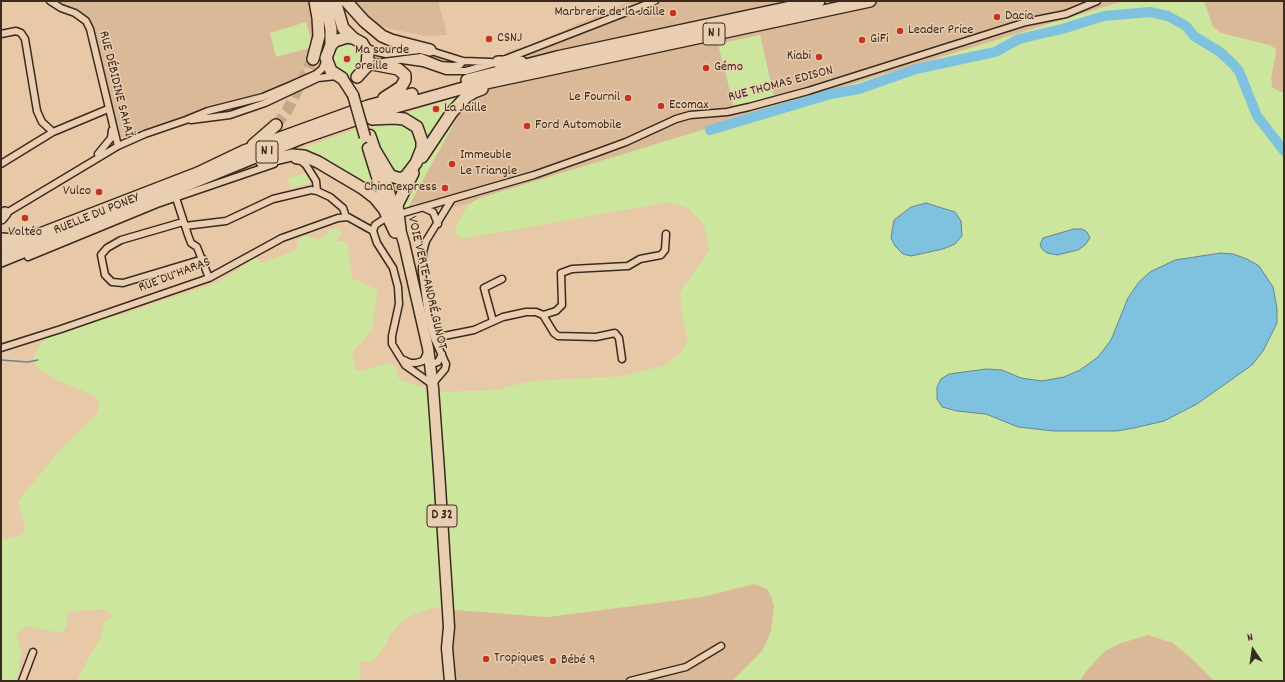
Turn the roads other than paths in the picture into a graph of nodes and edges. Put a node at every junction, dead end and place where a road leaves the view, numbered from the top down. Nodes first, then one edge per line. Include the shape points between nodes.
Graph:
1 (50, 1) edge
2 (315, 1) edge
3 (325, 1) edge
4 (335, 1) edge
5 (346, 1) edge
6 (655, 1) edge
7 (819, 1) edge
8 (870, 1) edge
9 (1097, 1) edge
10 (1, 34) edge
11 (353, 38) junction
12 (331, 45) junction
13 (366, 47) junction
14 (430, 50) junction
15 (445, 56) junction
16 (512, 56) junction
17 (326, 58) junction
18 (313, 59) tunnel mouth
19 (402, 60) junction
20 (466, 61) junction
21 (434, 62) junction
22 (498, 62) junction
23 (558, 63) junction
24 (370, 65) junction
25 (339, 77) junction
26 (357, 77) joint
27 (355, 94) junction
28 (231, 105) junction
29 (368, 106) junction
30 (108, 109) junction
31 (233, 114) junction
32 (186, 120) junction
33 (276, 126) tunnel mouth
34 (112, 128) junction
35 (53, 132) junction
36 (367, 136) junction
37 (118, 146) junction
38 (247, 150) junction
39 (376, 152) junction
40 (1, 164) edge
41 (85, 165) junction
42 (244, 166) junction
43 (318, 190) junction
44 (176, 198) junction
45 (452, 199) junction
46 (148, 202) junction
47 (421, 208) junction
48 (403, 213) dead end
49 (2, 216) edge
50 (346, 217) junction
51 (384, 219) dead end
52 (184, 224) junction
53 (438, 224) junction
54 (398, 230) junction
55 (373, 231) junction
56 (666, 234) dead end
57 (32, 236) junction
58 (1, 239) edge
59 (1, 249) edge
60 (28, 256) dead end
61 (202, 259) junction
62 (1, 261) edge
63 (209, 278) junction
64 (502, 279) dead end
65 (543, 315) junction
66 (493, 321) junction
67 (428, 339) junction
68 (1, 348) edge
69 (442, 354) junction
70 (398, 355) junction
71 (428, 357) junction
72 (622, 359) dead end
73 (431, 383) junction
74 (721, 646) dead end
75 (33, 652) dead end
76 (453, 680) edge
77 (22, 681) edge
78 (630, 681) edge

1 - 30 street, RUE DÉBIDINE SAHAÏ via 86,21
2 - 18 highway via 319,36
3 - 12 highway via 331,29
4 - 11 highway via 343,28
5 - 14 highway via 382,36
6 - 16 street
7 - 23 highway, N 1
8 - 23 highway, N 1
9 - 45 street, RUE THOMAS EDISON via 1066,14 1026,22 808,91 727,112 690,115 676,119 604,151
10 - 35 street via 16,31 25,39 37,111 42,122
11 - 12 highway via 340,38
11 - 13 highway
12 - 17 highway
13 - 14 street via 386,54
13 - 24 highway
14 - 15 street
15 - 20 street
15 - 21 street
16 - 20 street
16 - 22 street
17 - 25 highway via 330,69
17 - 28 street via 322,69 316,74 263,97
19 - 21 street via 421,57
19 - 22 street via 454,72
19 - 24 street
20 - 21 street via 453,66
20 - 22 street
22 - 23 highway
23 - 29 highway, N 1
23 - 46 highway, N 1 via 424,98 344,123
23 - 54 highway via 466,96 427,149 400,196 397,208
24 - 26 highway
24 - 29 highway via 398,69 405,75 405,80 395,91
25 - 27 main road, VOIE VERTE ANDRÉ GUNOT / D 32
25 - 31 street via 318,78 265,103
26 - 27 main road, VOIE VERTE ANDRÉ GUNOT / D 32
27 - 36 main road, VOIE VERTE ANDRÉ GUNOT / D 32
28 - 31 street via 226,109
28 - 32 street
29 - 38 highway, N 1
30 - 34 street, RUE DÉBIDINE SAHAÏ
30 - 35 street
31 - 32 street
32 - 37 street
33 - 38 highway
34 - 37 street, RUE DÉBIDINE SAHAÏ
34 - 41 street via 111,138 103,151
35 - 40 street
36 - 39 main road, VOIE VERTE ANDRÉ GUNOT / D 32
36 - 54 main road, VOIE VERTE ANDRÉ GUNOT / D 32
37 - 41 street
38 - 57 highway, N 1 via 198,173
39 - 42 highway via 391,176 403,179 419,156 422,148 421,135 417,127 404,119 380,118 341,129
39 - 54 main road, VOIE VERTE ANDRÉ GUNOT / D 32
41 - 49 street
42 - 46 highway
42 - 54 highway via 288,155 304,156 351,181 371,195
43 - 44 street, RUELLE DU PONEY via 316,181 306,165 293,160
43 - 50 street via 343,208
43 - 52 street via 280,196 222,222
44 - 52 street
44 - 60 street, RUELLE DU PONEY
45 - 47 street, RUE THOMAS EDISON
45 - 53 street
46 - 62 highway, N 1
47 - 48 street, RUE THOMAS EDISON
47 - 53 street via 431,210
50 - 55 street
50 - 63 street, RUE DU HARAS via 282,238
51 - 55 street via 375,225
52 - 61 street via 191,243 197,247
52 - 61 street via 121,240 107,248 101,255 105,274 112,282 123,283
53 - 67 street via 426,241 422,258
54 - 67 main road, VOIE VERTE ANDRÉ GUNOT / D 32
55 - 70 street via 393,268 398,287 398,309 391,339
56 - 65 street via 666,250 661,255 640,259 628,266 565,270 561,273 562,305
57 - 58 highway via 13,241
57 - 59 highway, N 1
61 - 63 street
63 - 68 street, RUE DU HARAS via 61,330
64 - 66 street via 484,288
65 - 66 street via 526,312
65 - 72 street via 558,336 596,337 615,333 619,338
66 - 67 street via 469,332
67 - 69 street
67 - 71 main road, VOIE VERTE ANDRÉ GUNOT / D 32
69 - 71 street via 435,363
69 - 73 street via 446,366
70 - 71 street via 412,364
70 - 73 street via 405,365
71 - 73 main road, VOIE VERTE ANDRÉ GUNOT / D 32
73 - 76 main road, VOIE VERTE ANDRÉ GUNOT / D 32 via 449,627 454,649
74 - 78 street via 686,667
75 - 77 street

